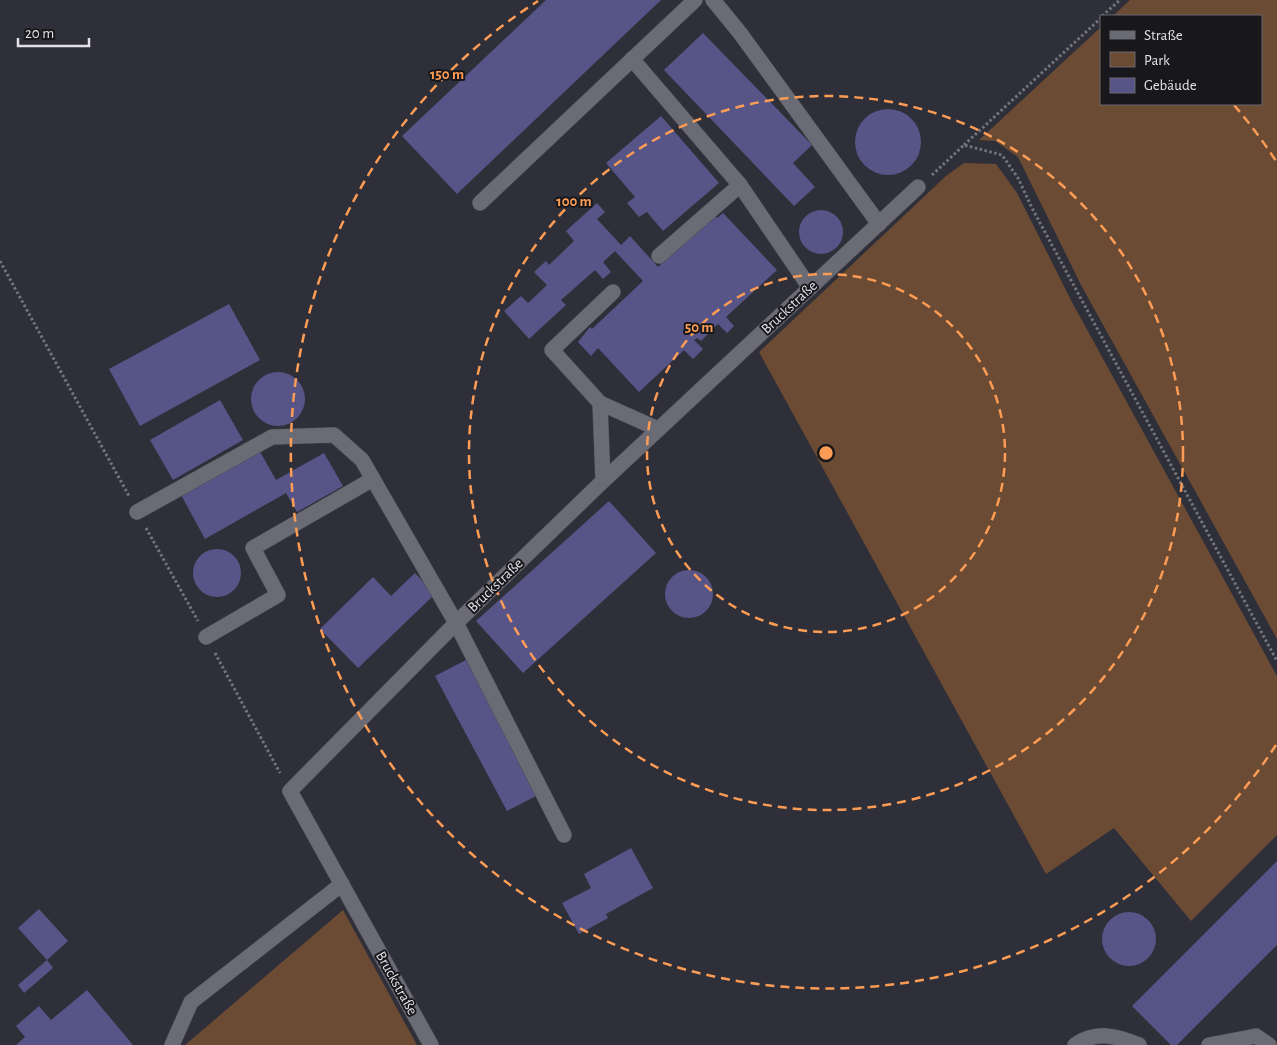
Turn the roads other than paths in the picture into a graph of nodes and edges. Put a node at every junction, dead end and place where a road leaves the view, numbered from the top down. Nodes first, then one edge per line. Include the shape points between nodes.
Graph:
1 (695, 0) edge
2 (713, 0) edge
3 (632, 59) junction
4 (740, 185) junction
5 (918, 187) road end
6 (480, 203) dead end
7 (879, 224) junction
8 (659, 256) dead end
9 (810, 288) junction
10 (613, 292) dead end
11 (600, 402) junction
12 (658, 429) junction
13 (373, 479) junction
14 (603, 481) junction
15 (138, 512) dead end
16 (456, 623) junction
17 (206, 637) dead end
18 (564, 835) dead end
19 (342, 884) junction
20 (172, 1045) edge
21 (431, 1045) edge
22 (1075, 1045) edge
23 (1139, 1045) edge
24 (1209, 1045) edge
25 (1269, 1045) edge

1 - 3 street
2 - 7 street
3 - 4 street
3 - 6 street
4 - 8 street
4 - 9 street
5 - 7 street, Bruckstraße
7 - 9 street, Bruckstraße
9 - 12 street, Bruckstraße
10 - 11 street via 552,350
11 - 12 street
11 - 14 street
12 - 14 street, Bruckstraße
13 - 15 street via 362,460 334,435 272,436
13 - 16 street
13 - 17 street via 253,548 278,595
14 - 16 street, Bruckstraße
16 - 18 street
16 - 19 street, Bruckstraße via 290,791
19 - 20 street via 192,1002
19 - 21 street, Bruckstraße
22 - 23 street via 1084,1038 1116,1036
24 - 25 street via 1256,1036

